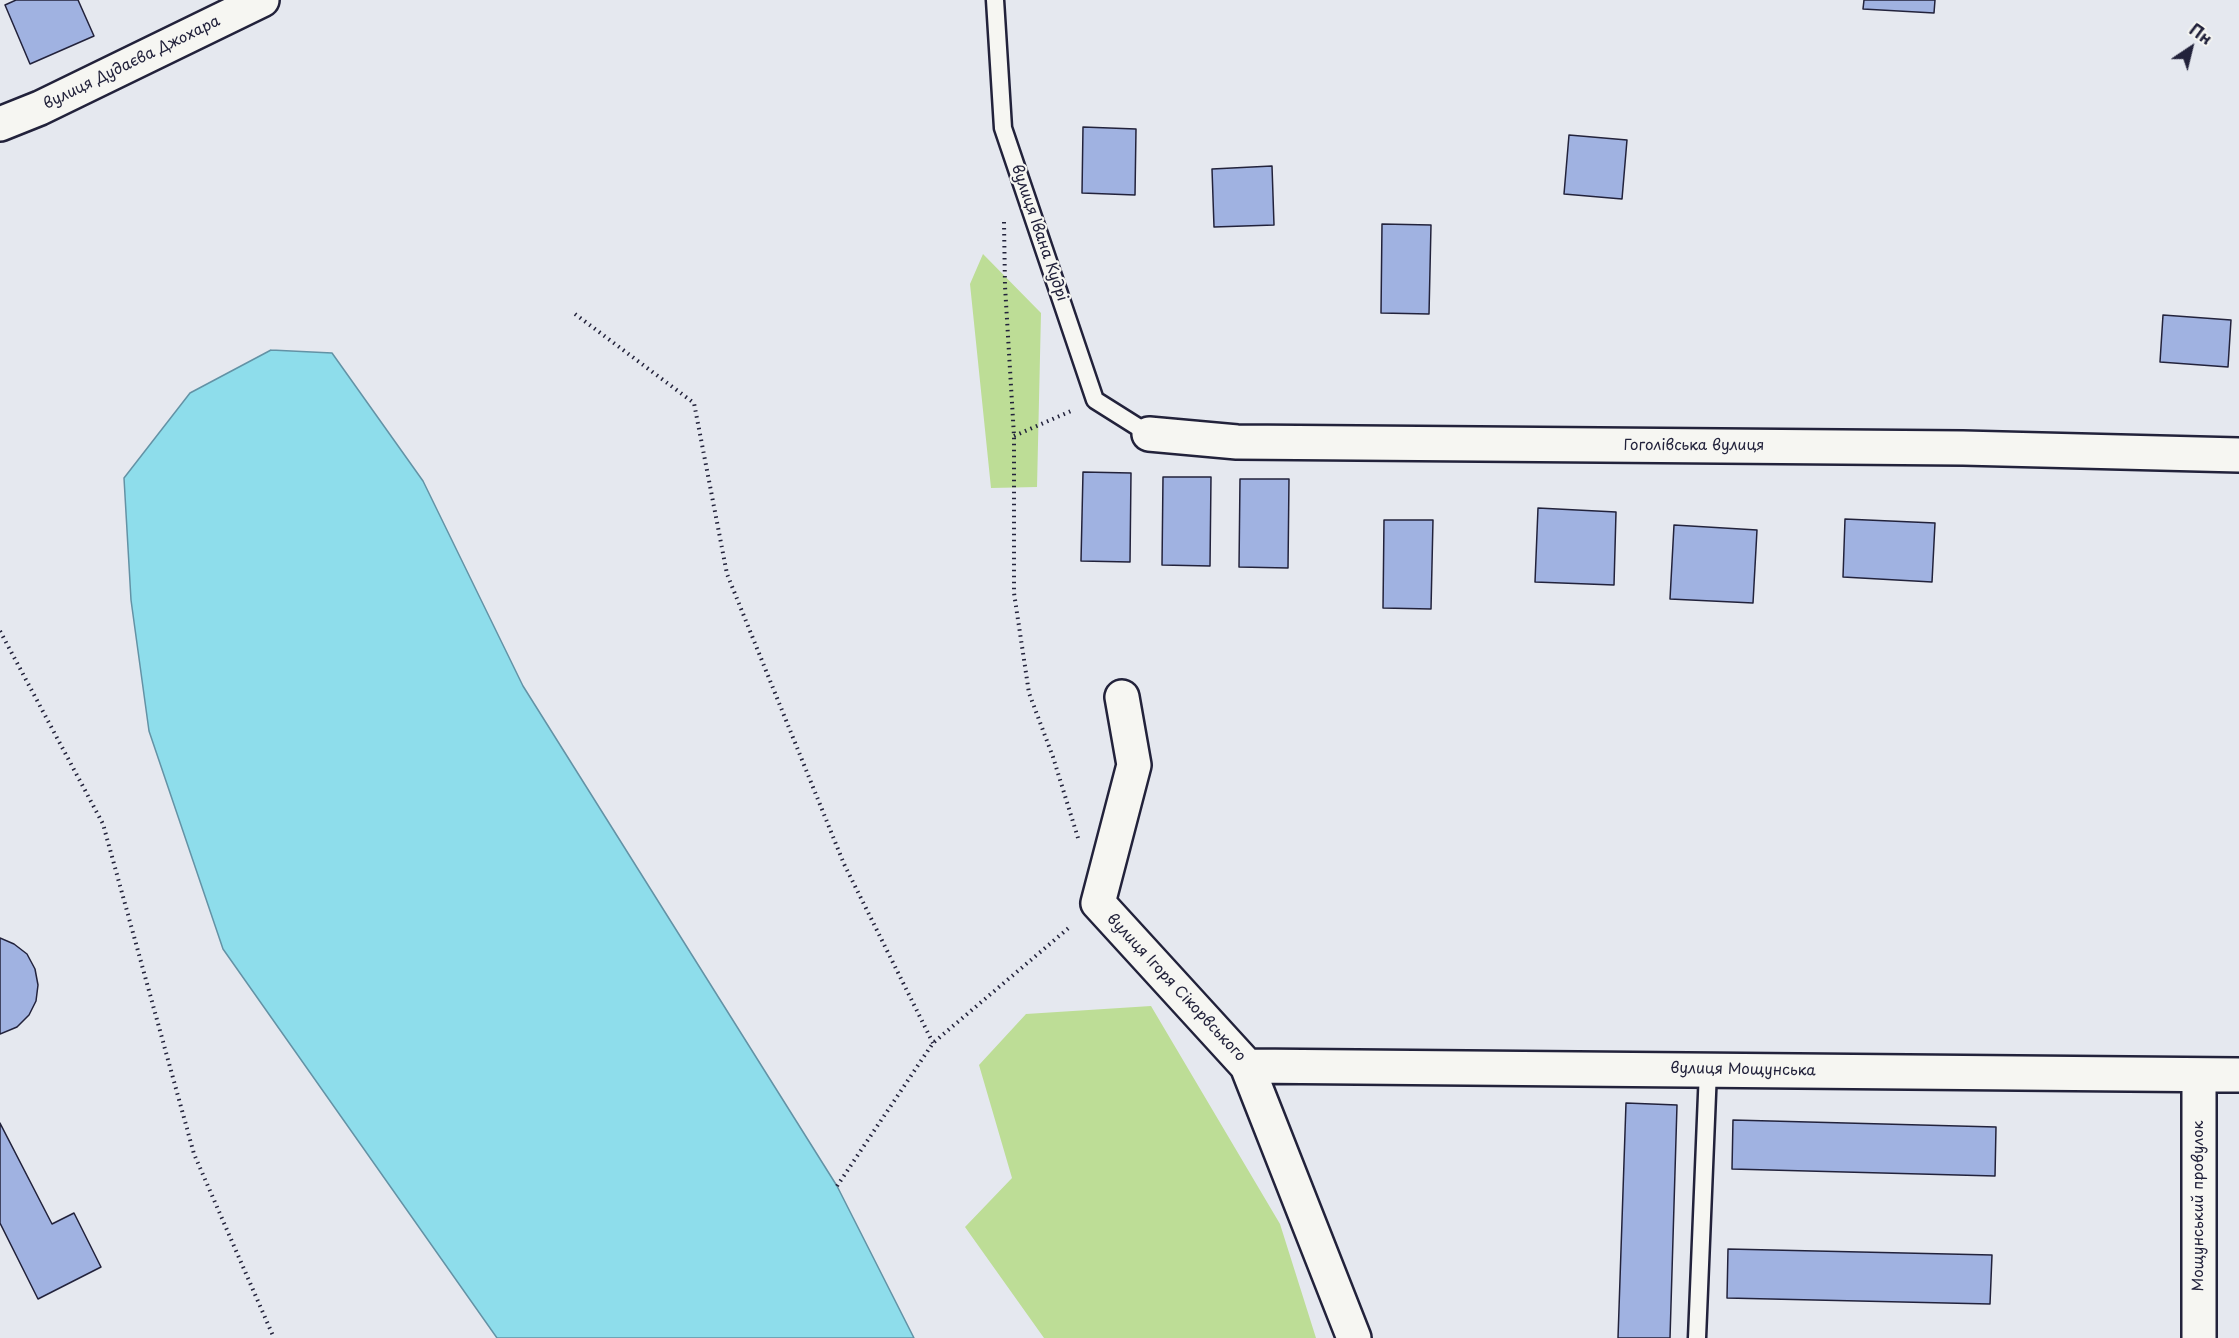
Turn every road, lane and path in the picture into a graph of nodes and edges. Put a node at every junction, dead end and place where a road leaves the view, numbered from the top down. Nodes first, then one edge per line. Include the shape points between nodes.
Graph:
1 (262, 0) edge
2 (995, 0) edge
3 (0, 124) edge
4 (1004, 218) dead end
5 (574, 314) dead end
6 (1095, 400) junction
7 (1149, 434) joint
8 (1014, 436) junction
9 (2239, 455) edge
10 (0, 631) edge
11 (1122, 698) dead end
12 (1080, 847) dead end
13 (1098, 903) junction
14 (933, 1043) junction
15 (1247, 1066) junction
16 (1708, 1070) junction
17 (2199, 1075) junction
18 (2239, 1075) edge
19 (837, 1186) dead end
20 (274, 1338) edge
21 (1354, 1338) edge
22 (1696, 1338) edge
23 (2199, 1338) edge

1 - 3 street, вулиця Дудаєва Джохара
2 - 6 lane, вулиця Івана Кудрі via 1003,128
4 - 8 path
5 - 14 path via 694,403 728,574 844,864
6 - 7 lane
6 - 8 path
7 - 9 street, Гоголівська вулиця via 1237,442 1964,448
8 - 12 path via 1014,593 1029,693
10 - 20 path via 103,824 194,1154
11 - 13 street, вулиця Ігоря Сікорвського via 1134,765
13 - 14 path
13 - 15 street, вулиця Ігоря Сікорвського
14 - 19 path
15 - 16 street, вулиця Мощунська
15 - 21 street, вулиця Ігоря Сікорвського
16 - 17 street, вулиця Мощунська
16 - 22 lane
17 - 18 street, вулиця Мощунська
17 - 23 street, Мощунський провулок

